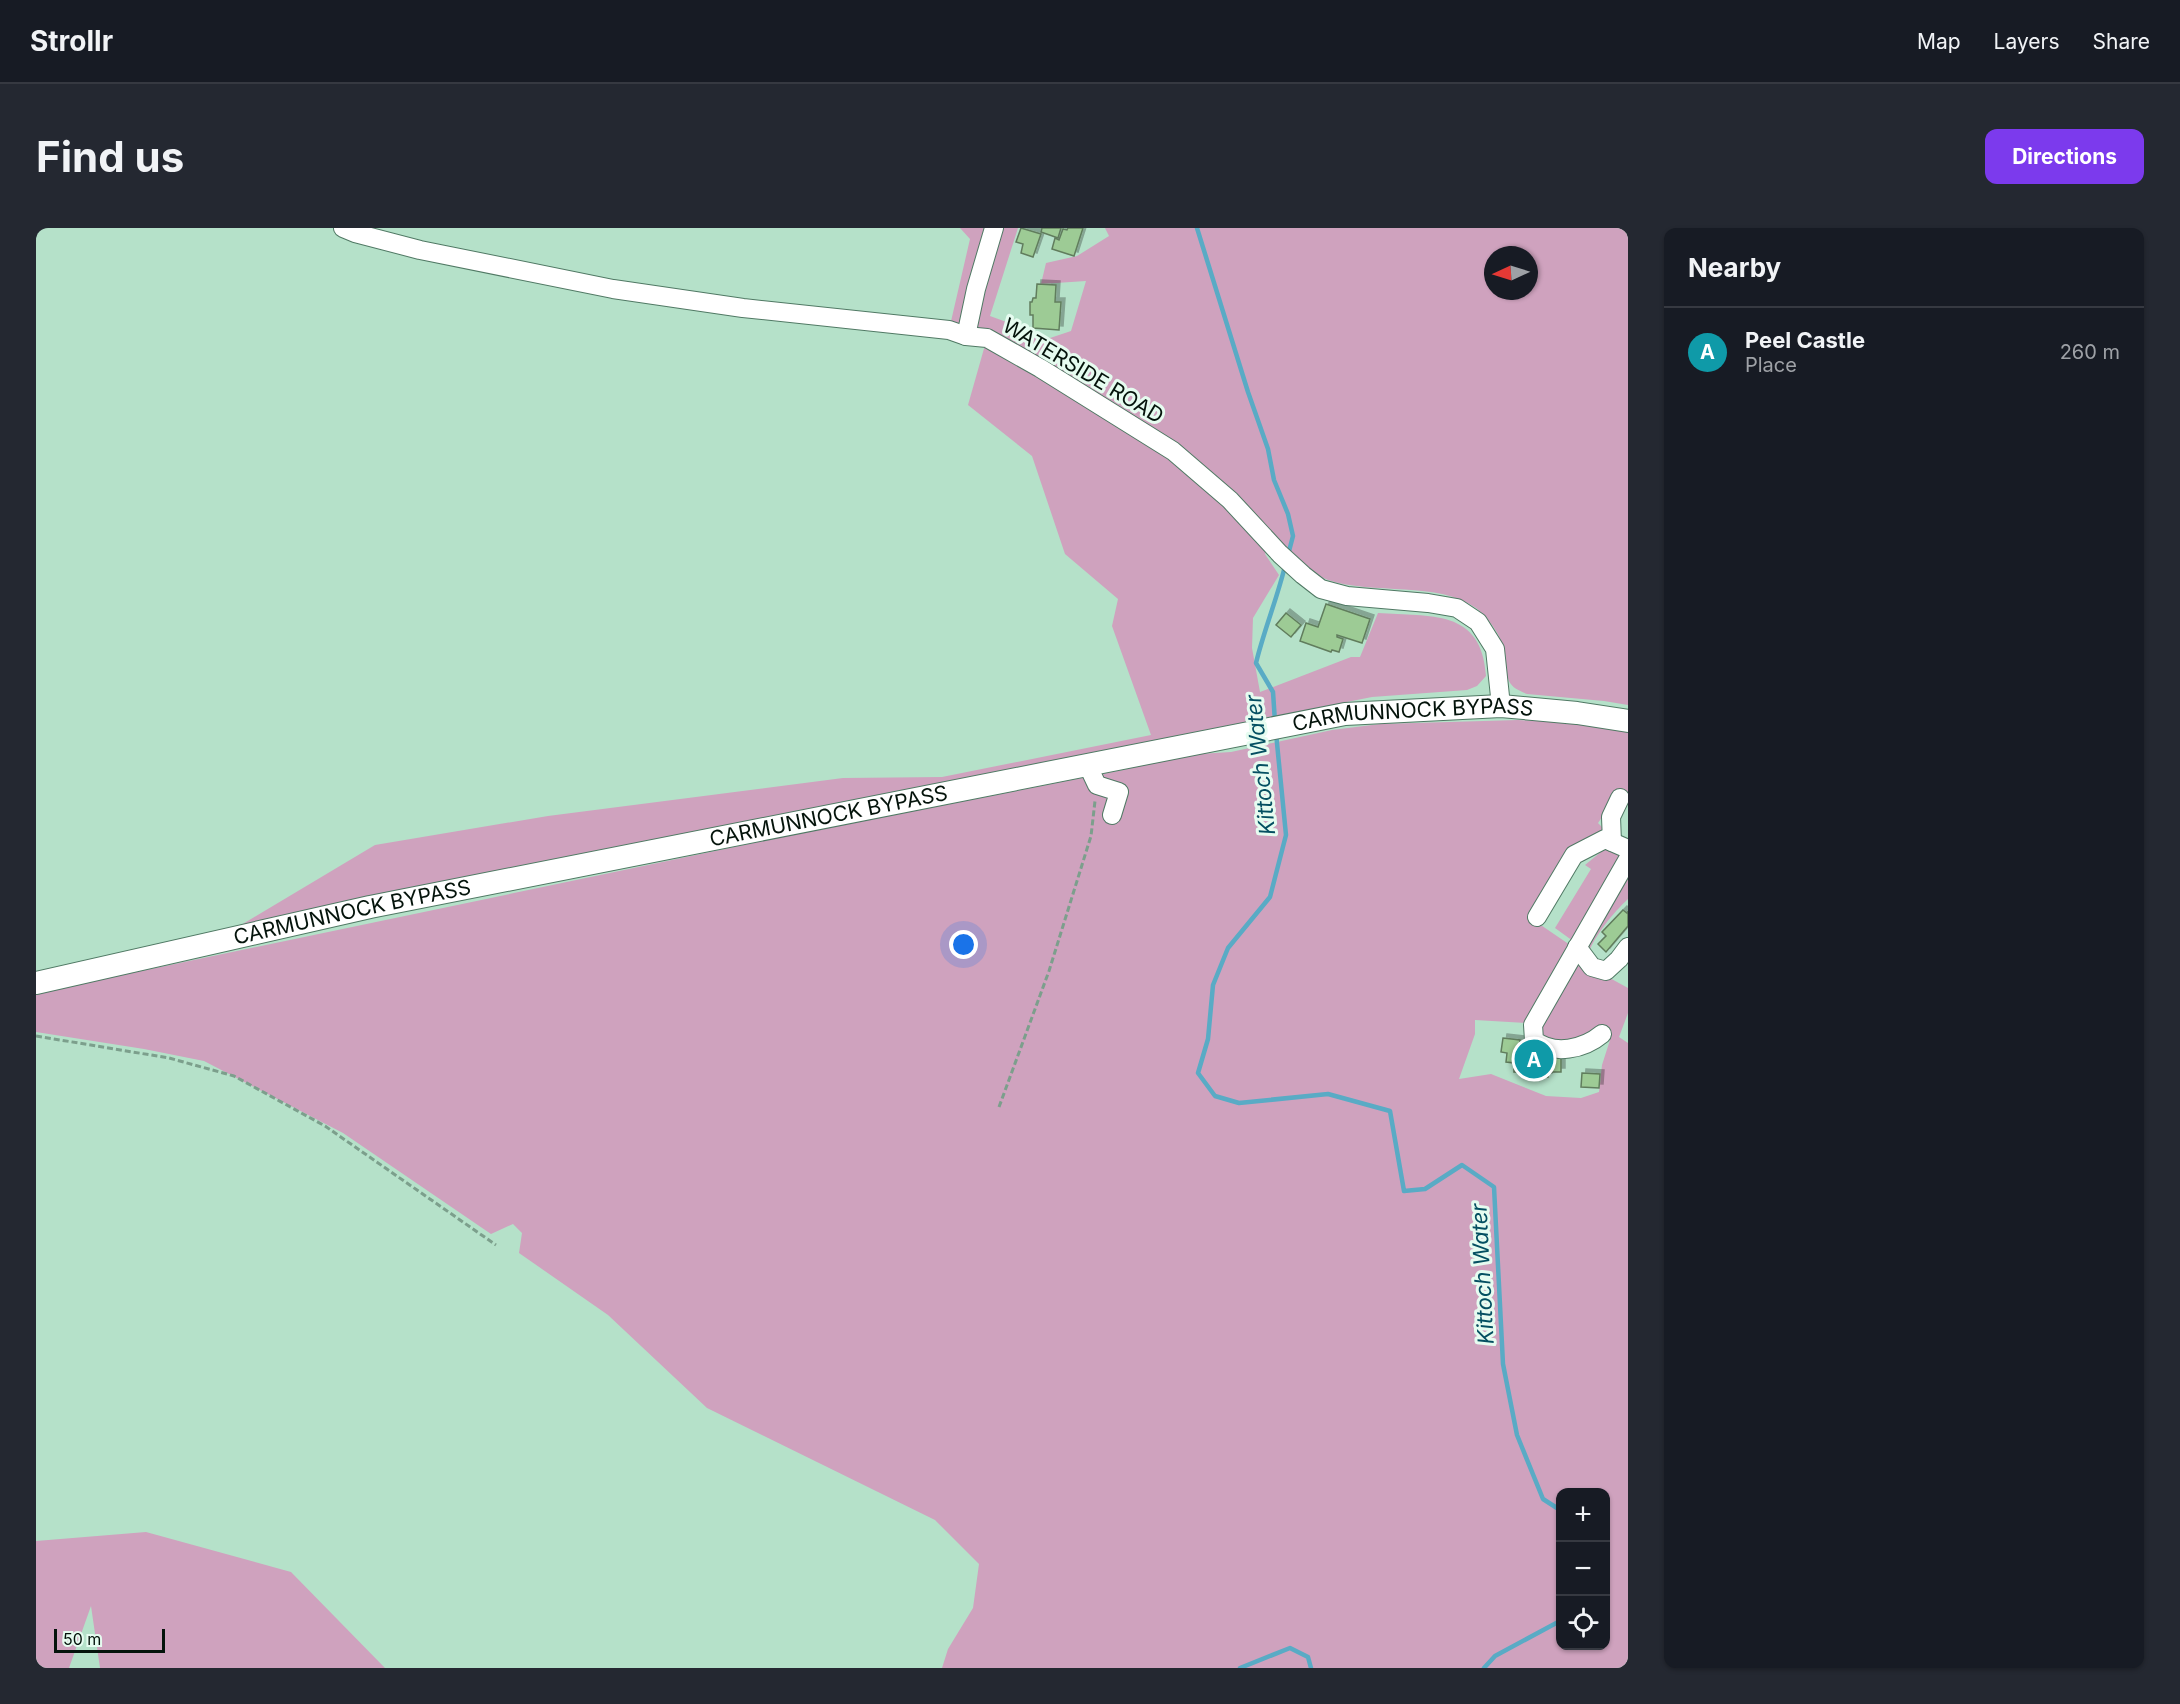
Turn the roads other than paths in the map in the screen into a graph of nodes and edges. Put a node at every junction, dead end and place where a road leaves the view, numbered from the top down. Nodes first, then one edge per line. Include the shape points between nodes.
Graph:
1 (343, 228) edge
2 (994, 228) edge
3 (966, 336) junction
4 (1501, 706) junction
5 (1628, 721) edge
6 (1093, 775) junction
7 (1620, 798) dead end
8 (1112, 815) dead end
9 (1620, 845) edge
10 (1628, 859) edge
11 (1537, 917) dead end
12 (1577, 947) junction
13 (1628, 947) edge
14 (36, 983) edge
15 (1602, 1034) dead end

1 - 3 street, WATERSIDE ROAD via 420,250 613,289 743,308 949,330
2 - 3 street
3 - 4 street, WATERSIDE ROAD via 987,338 1173,451 1230,500 1280,554 1321,589 1347,596 1456,608 1478,622 1495,649
4 - 5 main road, CARMUNNOCK BYPASS
4 - 6 main road, CARMUNNOCK BYPASS via 1345,714 1224,739
6 - 8 street via 1119,792
6 - 14 main road, CARMUNNOCK BYPASS via 370,907
7 - 9 street via 1611,817
9 - 11 street via 1605,839 1574,855
10 - 12 street
12 - 13 street via 1592,967 1606,971
12 - 15 street via 1533,1025 1534,1040 1542,1046 1574,1048 1591,1043

